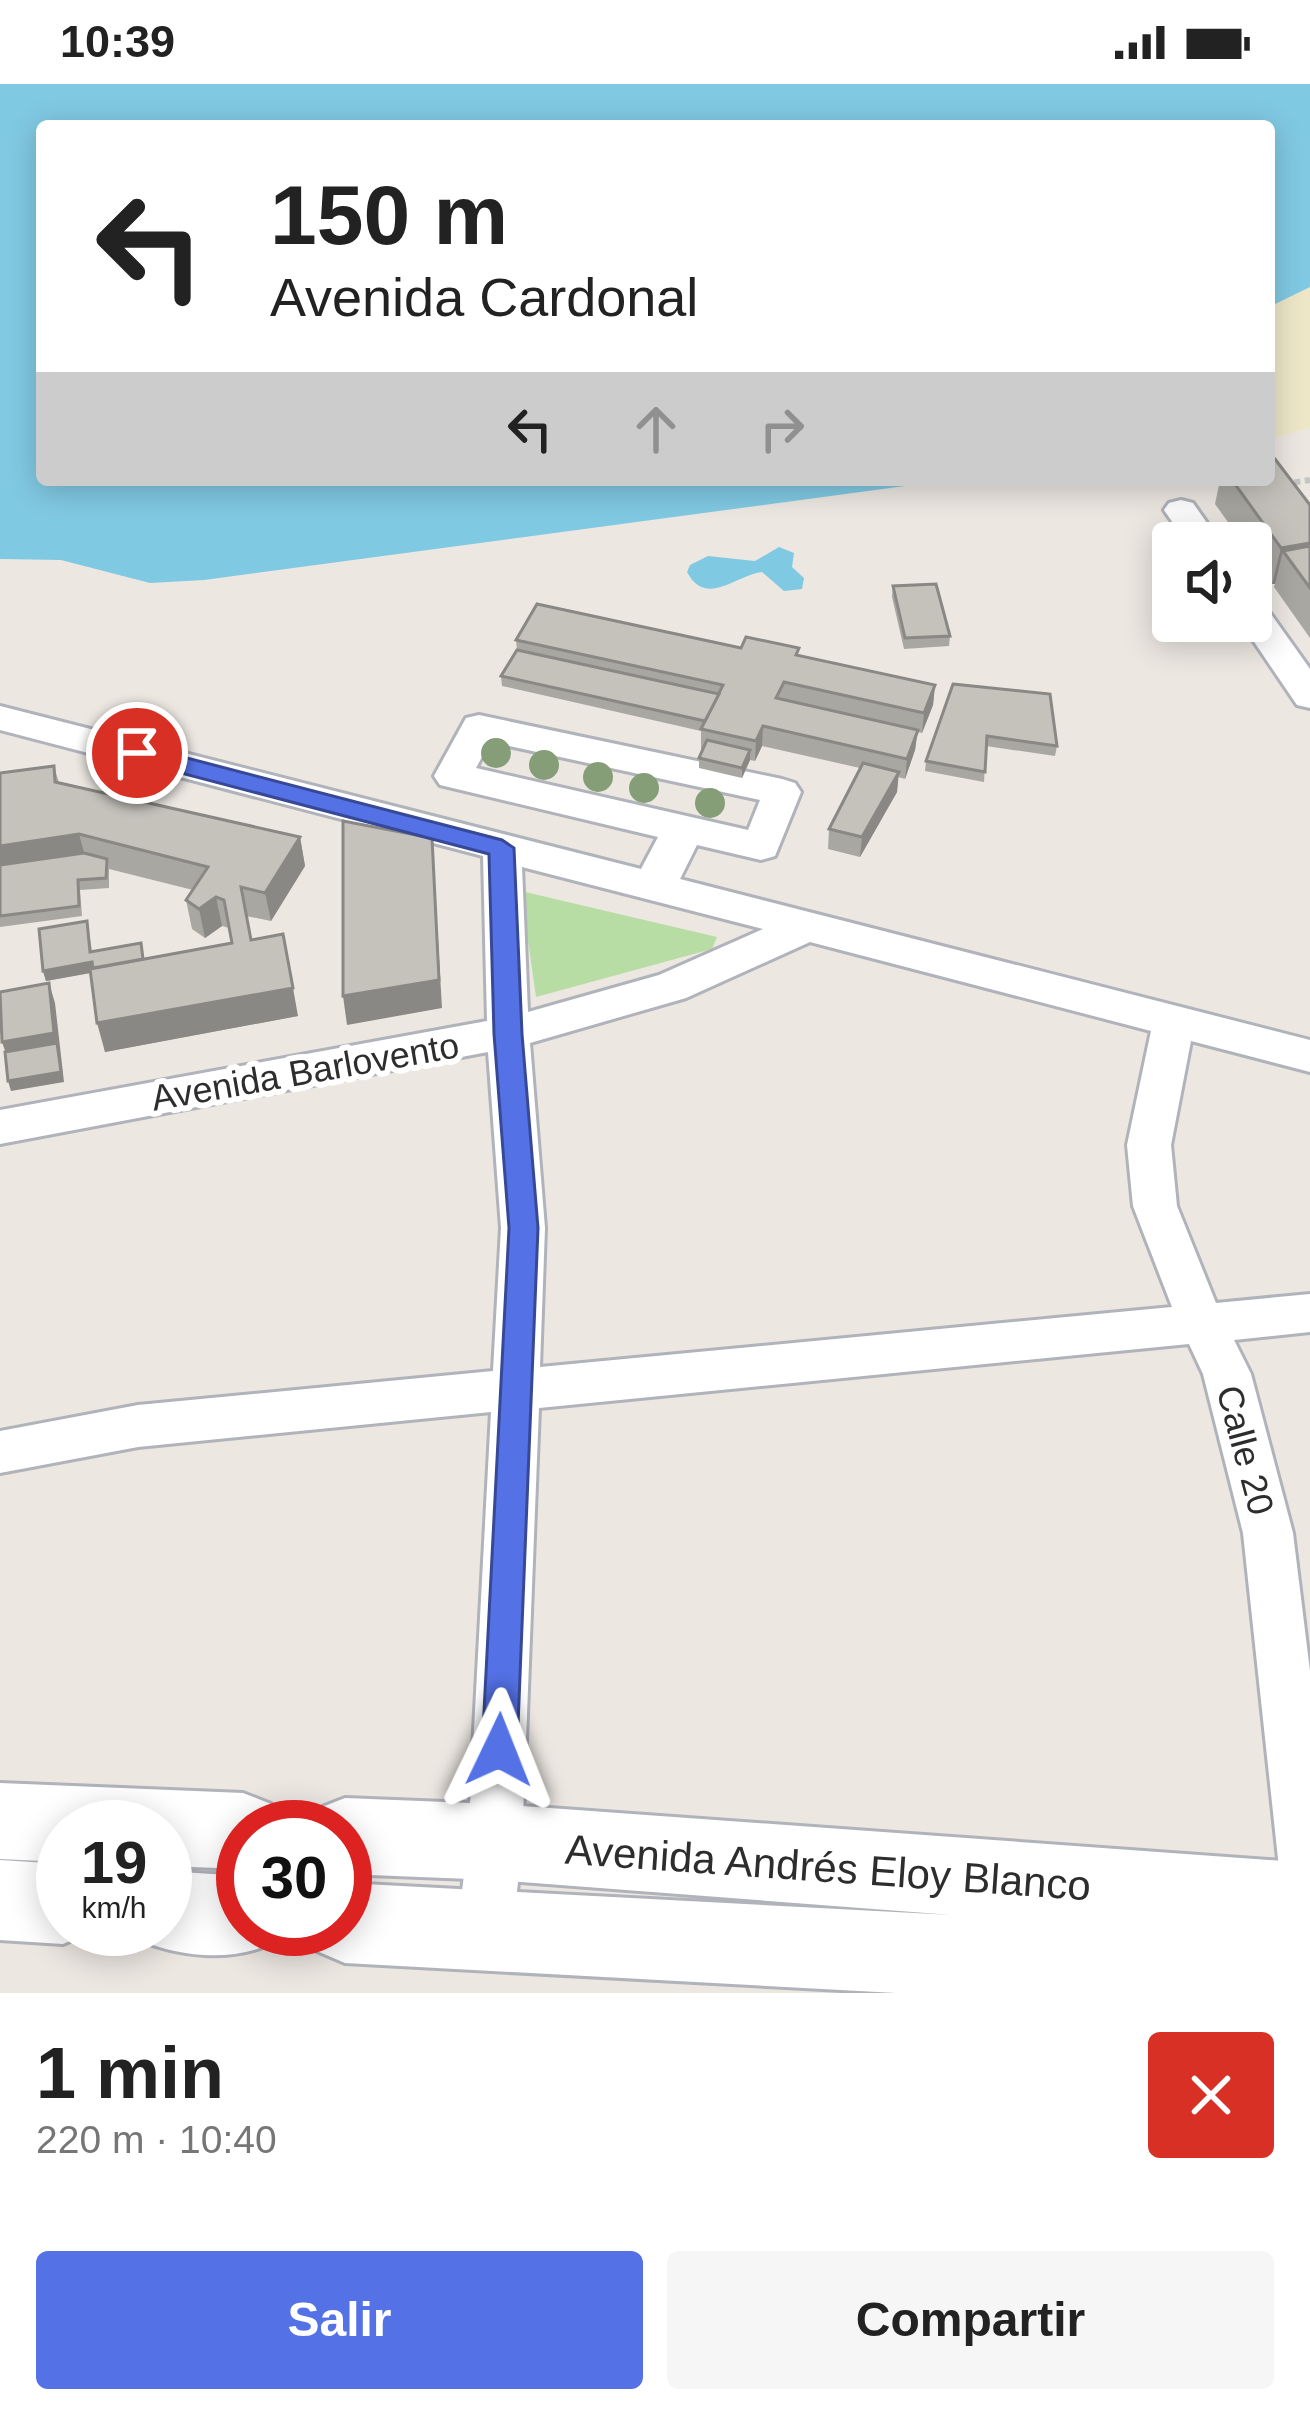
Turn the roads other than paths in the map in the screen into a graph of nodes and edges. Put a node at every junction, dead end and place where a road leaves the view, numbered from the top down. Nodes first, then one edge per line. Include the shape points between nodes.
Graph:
1 (1181, 510) dead end
2 (1189, 522) edge
3 (1272, 641) edge
4 (1310, 696) edge
5 (0, 718) edge
6 (502, 848) junction
7 (654, 887) junction
8 (808, 926) junction
9 (1174, 1019) junction
10 (508, 1034) junction
11 (1310, 1056) edge
12 (0, 1127) edge
13 (1310, 1313) edge
14 (1204, 1324) junction
15 (516, 1391) junction
16 (0, 1452) edge
17 (0, 1820) edge
18 (36, 1822) edge
19 (372, 1836) edge
20 (495, 1842) junction
21 (0, 1900) edge
22 (1310, 1900) edge
23 (36, 1902) edge
24 (372, 1925) edge
25 (485, 1932) junction
26 (1310, 1975) edge

1 - 2 street
3 - 4 street
5 - 6 street
6 - 7 street
6 - 10 street
7 - 7 street via 685,830 761,846 782,793 481,725 453,776 681,829
7 - 8 street
8 - 9 street
8 - 10 street, Avenida Barlovento via 671,987
9 - 11 street
9 - 14 street, Calle 20 via 1149,1144 1153,1186 1170,1253
10 - 12 street, Avenida Barlovento
10 - 15 street via 523,1228
13 - 14 street
14 - 15 street
14 - 22 street, Calle 20 via 1227,1374 1268,1532
15 - 16 street via 138,1426
15 - 20 street
17 - 18 main road
19 - 20 main road, Avenida Andrés Eloy Blanco
20 - 22 main road, Avenida Andrés Eloy Blanco
20 - 25 street
21 - 23 main road
24 - 25 main road, Avenida Andrés Eloy Blanco
25 - 26 main road, Avenida Andrés Eloy Blanco

